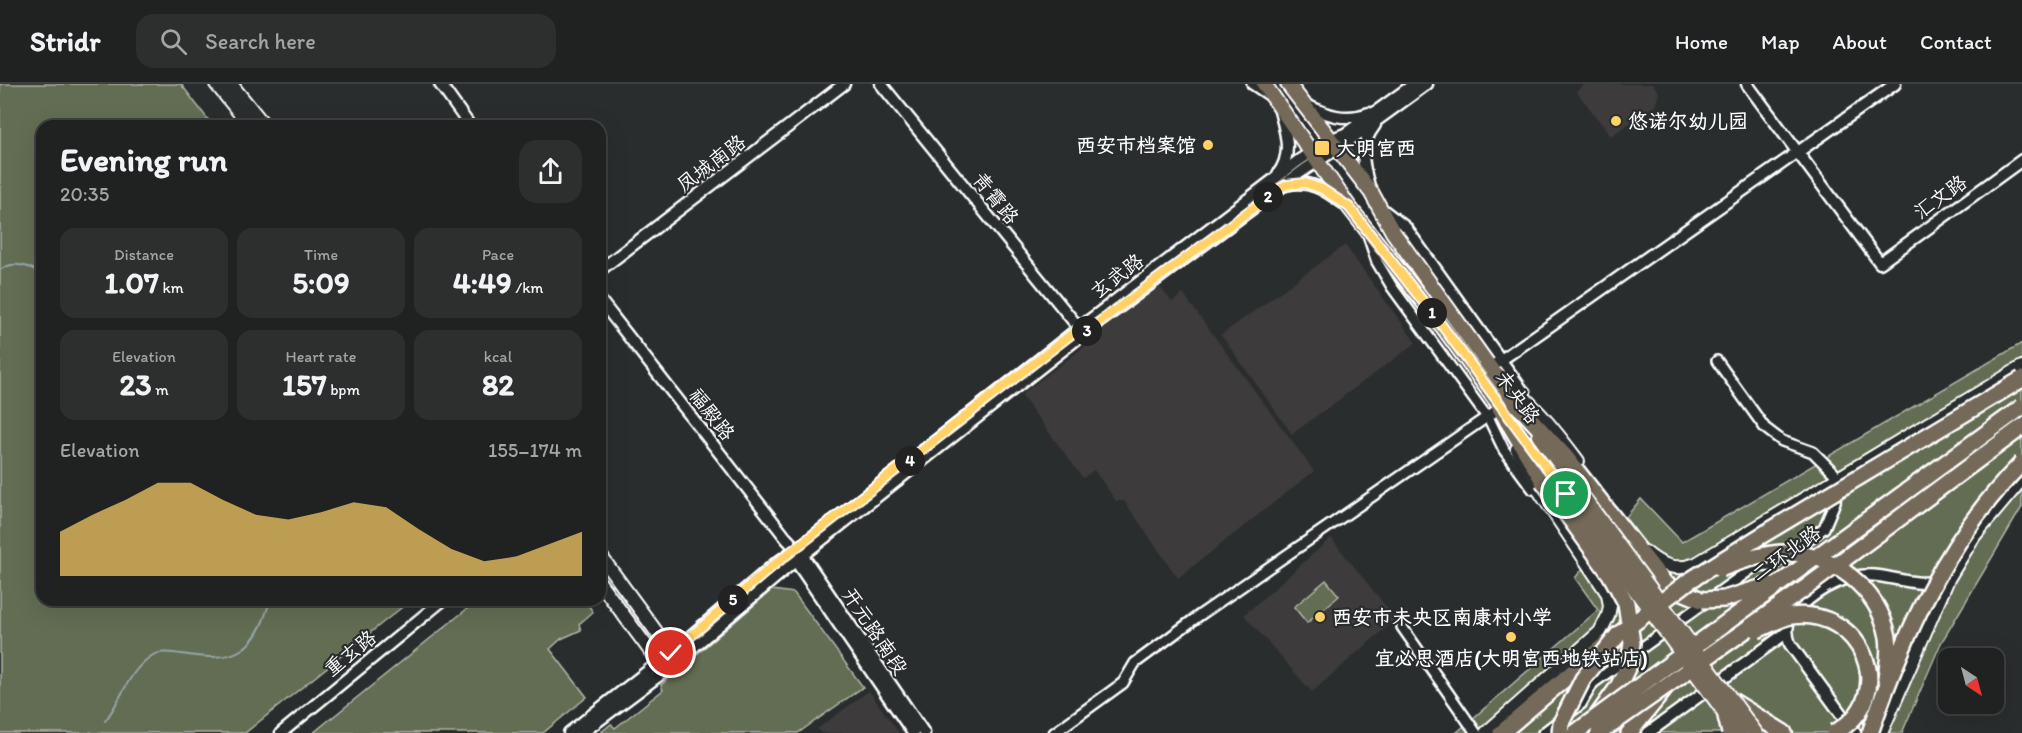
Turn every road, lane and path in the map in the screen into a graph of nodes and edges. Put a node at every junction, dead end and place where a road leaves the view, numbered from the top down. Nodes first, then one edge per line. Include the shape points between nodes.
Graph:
1 (216, 84) edge
2 (231, 84) edge
3 (440, 84) edge
4 (844, 84) edge
5 (881, 84) edge
6 (1252, 84) edge
7 (1264, 84) edge
8 (1414, 84) edge
9 (1427, 84) edge
10 (1747, 84) edge
11 (1895, 84) edge
12 (1294, 91) edge
13 (1275, 101) junction
14 (1382, 113) junction
15 (245, 120) edge
16 (260, 120) edge
17 (466, 120) edge
18 (1334, 144) junction
19 (1795, 151) junction
20 (1315, 156) junction
21 (2022, 160) edge
22 (1270, 189) junction
23 (1371, 192) junction
24 (1380, 206) junction
25 (1349, 207) junction
26 (1366, 230) junction
27 (606, 265) edge
28 (1460, 302) junction
29 (606, 308) edge
30 (606, 315) edge
31 (1415, 318) junction
32 (1461, 326) junction
33 (1443, 327) junction
34 (1081, 331) junction
35 (1717, 362) dead end
36 (1496, 366) junction
37 (2022, 367) edge
38 (2022, 380) edge
39 (2022, 408) edge
40 (1499, 409) junction
41 (2022, 427) edge
42 (2022, 463) edge
43 (1838, 477) junction
44 (2022, 478) edge
45 (796, 555) junction
46 (606, 563) edge
47 (1948, 579) junction
48 (1784, 580) junction
49 (1689, 582) junction
50 (606, 591) edge
51 (436, 606) edge
52 (1402, 627) dead end
53 (1786, 633) junction
54 (1618, 635) junction
55 (1732, 640) junction
56 (674, 657) junction
57 (662, 667) junction
58 (1671, 681) junction
59 (1881, 702) junction
60 (1729, 706) junction
61 (1597, 726) edge
62 (280, 733) edge
63 (569, 733) edge
64 (582, 733) edge
65 (913, 733) edge
66 (924, 733) edge
67 (1053, 733) edge
68 (1476, 733) edge
69 (1486, 733) edge
70 (1501, 733) edge
71 (1543, 733) edge
72 (1560, 733) edge
73 (1575, 733) edge
74 (1629, 733) edge
75 (1648, 733) edge
76 (1730, 733) edge
77 (1740, 733) edge
78 (1755, 733) edge
79 (1784, 733) edge
80 (1834, 733) edge
81 (1855, 733) edge
82 (1870, 733) edge
83 (1881, 733) edge

1 - 15 main road
2 - 16 main road
3 - 17 street
4 - 27 street, 凤城南路
5 - 34 street, 青霄路
6 - 13 street
7 - 13 main road, 未央路
8 - 14 street, 玄武路
9 - 14 street, 玄武路
10 - 19 street
11 - 19 street
12 - 14 street via 1329,115 1344,118
12 - 18 main road, 未央路
13 - 20 main road, 未央路
13 - 22 street via 1287,137 1286,160
14 - 18 street, 玄武路
14 - 23 street via 1362,153
18 - 20 street, 玄武路
18 - 23 main road, 未央路
19 - 21 street, 汇文路 via 1880,263
19 - 36 street
20 - 22 street, 玄武路
20 - 25 main road, 未央路
22 - 25 street via 1305,183
22 - 34 street, 玄武路
23 - 24 main road, 未央路
24 - 28 street via 1406,227
24 - 32 main road, 未央路 via 1393,232
25 - 26 main road, 未央路
26 - 31 street via 1377,262
26 - 33 main road, 未央路
28 - 32 street
28 - 36 street
29 - 45 street, 福殿路
30 - 45 street, 福殿路
31 - 33 street
31 - 40 street
32 - 36 main road, 未央路
33 - 40 main road, 未央路
34 - 45 street, 玄武路
35 - 43 street via 1765,428 1782,441 1813,452
36 - 40 main road, 未央路
36 - 43 main road via 1551,425 1644,551 1667,567 1696,564
37 - 43 main road
38 - 49 highway, bridge via 1834,490
39 - 48 highway, 二环北路, bridge
40 - 48 highway, bridge via 1565,456 1666,585 1702,600 1724,599
40 - 60 main road, 未央路, bridge via 1573,493
40 - 61 highway, bridge via 1626,603 1632,643 1629,664
40 - 67 street via 1191,622 1135,663 1123,683
40 - 69 main road via 1534,483 1608,594 1610,606 1600,632
41 - 55 highway, 二环北路, bridge
42 - 59 highway, bridge via 1978,514 1946,560
43 - 71 street via 1835,502 1824,528 1771,566 1754,567 1593,683 1581,704
44 - 47 main road via 1974,536
45 - 56 street, 玄武路
45 - 65 street, 开元路南段
45 - 66 street, 开元路南段
46 - 56 main road
47 - 53 street via 1916,584 1867,575 1831,584 1806,601 1790,619
47 - 83 main road
48 - 61 highway, 二环北路, bridge
49 - 54 highway, bridge
49 - 59 highway, bridge via 1752,558 1784,553 1812,557 1841,569 1868,594 1886,629 1888,655
50 - 57 main road
51 - 62 street, 重玄路
52 - 68 street
53 - 75 street
53 - 81 street
54 - 70 highway, bridge
54 - 72 highway, bridge via 1583,680 1561,723
55 - 58 highway, 二环北路, bridge
55 - 80 highway, bridge via 1791,616 1829,622 1851,637 1866,657 1871,676 1866,704
56 - 57 street, 玄武路
57 - 63 street, 玄武路
57 - 64 street, 玄武路
58 - 61 highway, 二环北路, bridge
58 - 74 highway, bridge
59 - 82 highway, bridge
60 - 76 highway, bridge
60 - 77 main road, 未央路, bridge
60 - 78 main road, 未央路, bridge
60 - 79 highway
61 - 73 highway, 二环北路, bridge

